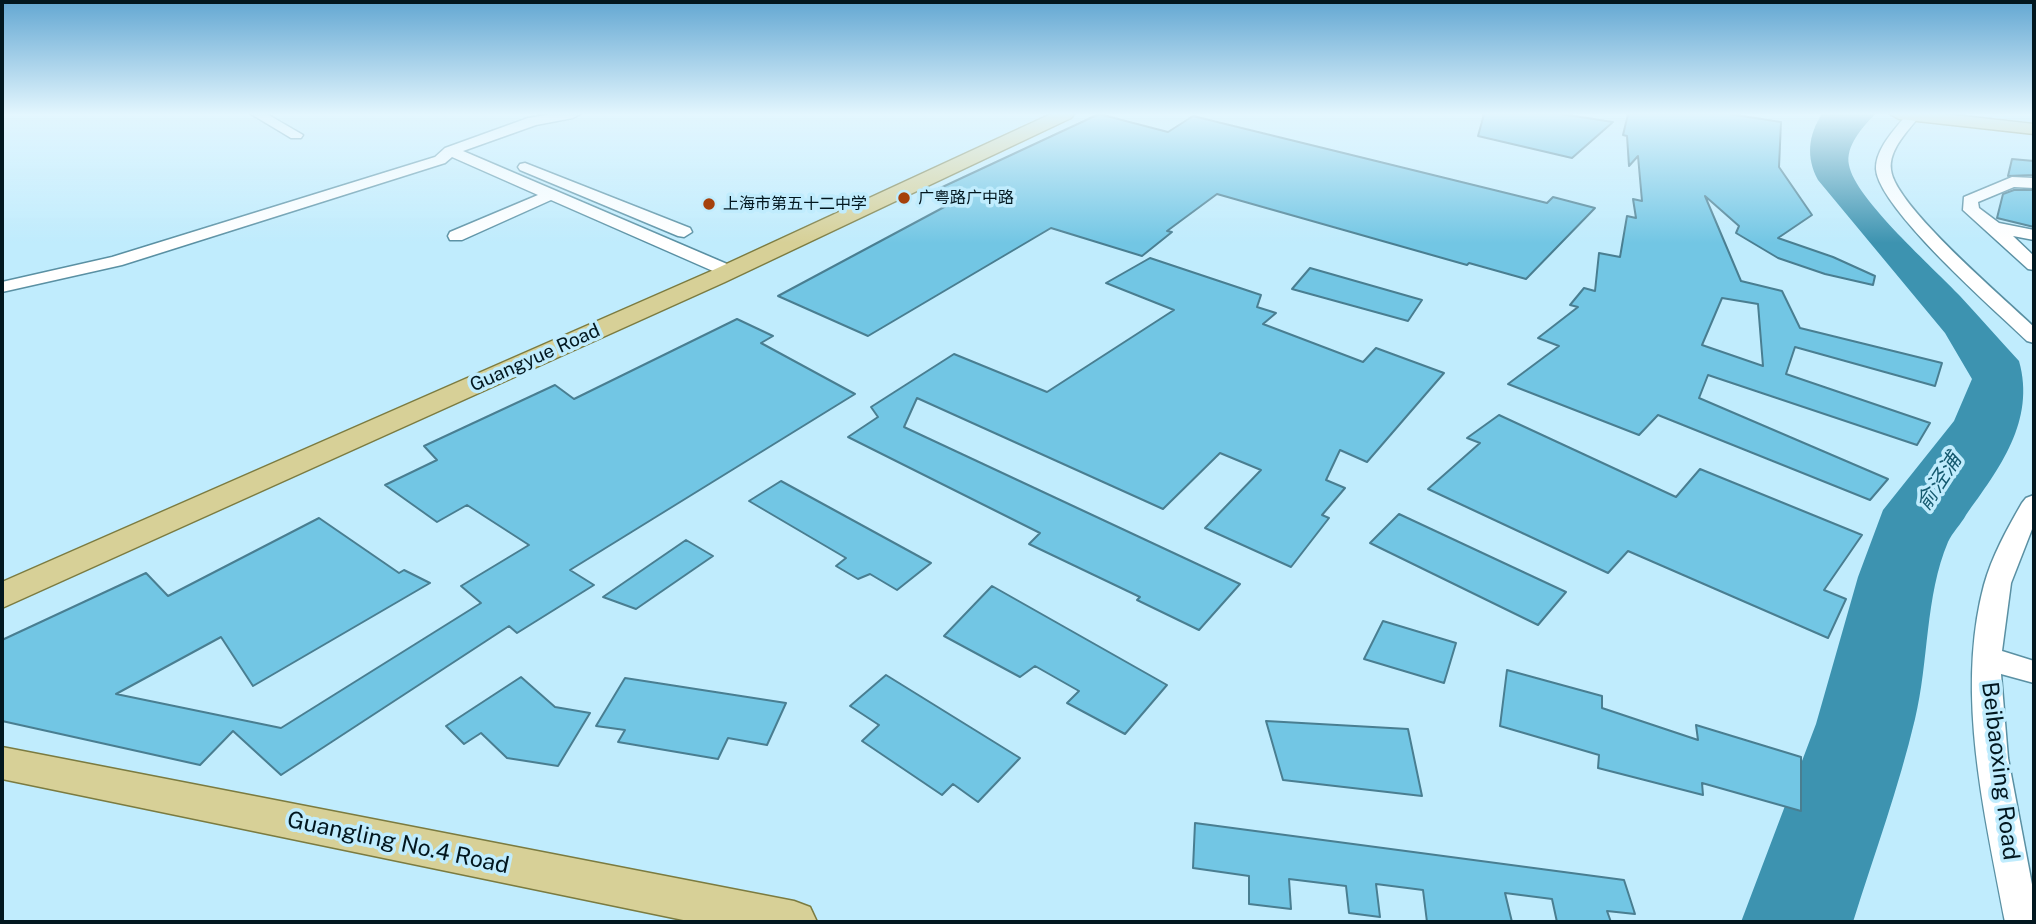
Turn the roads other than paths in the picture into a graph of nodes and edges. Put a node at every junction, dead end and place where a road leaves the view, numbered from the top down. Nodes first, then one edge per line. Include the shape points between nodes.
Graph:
1 (443, 157) edge
2 (464, 157) edge
3 (501, 157) edge
4 (972, 157) edge
5 (1886, 157) edge
6 (2034, 183) edge
7 (551, 195) junction
8 (603, 199) junction
9 (581, 207) junction
10 (1994, 227) junction
11 (684, 232) dead end
12 (2034, 235) edge
13 (456, 236) dead end
14 (2034, 265) edge
15 (728, 271) junction
16 (2, 287) edge
17 (2034, 337) edge
18 (2034, 503) edge
19 (2, 596) edge
20 (1988, 657) junction
21 (2034, 672) edge
22 (2, 762) edge
23 (794, 922) edge
24 (2022, 922) edge

1 - 16 street via 116,261
2 - 7 street
3 - 8 street
4 - 15 main road, Guangyue Road
5 - 17 street via 1883,177 1890,191
6 - 10 street via 2012,181 1970,200 1971,210
7 - 9 street
7 - 13 street
8 - 9 street
8 - 11 street
9 - 15 street
10 - 12 street
10 - 14 street
15 - 19 main road, Guangyue Road
18 - 20 street, Beibaoxing Road via 2018,530 1994,596
20 - 21 street
20 - 24 street, Beibaoxing Road via 1991,737
22 - 23 main road, Guangling No.4 Road

